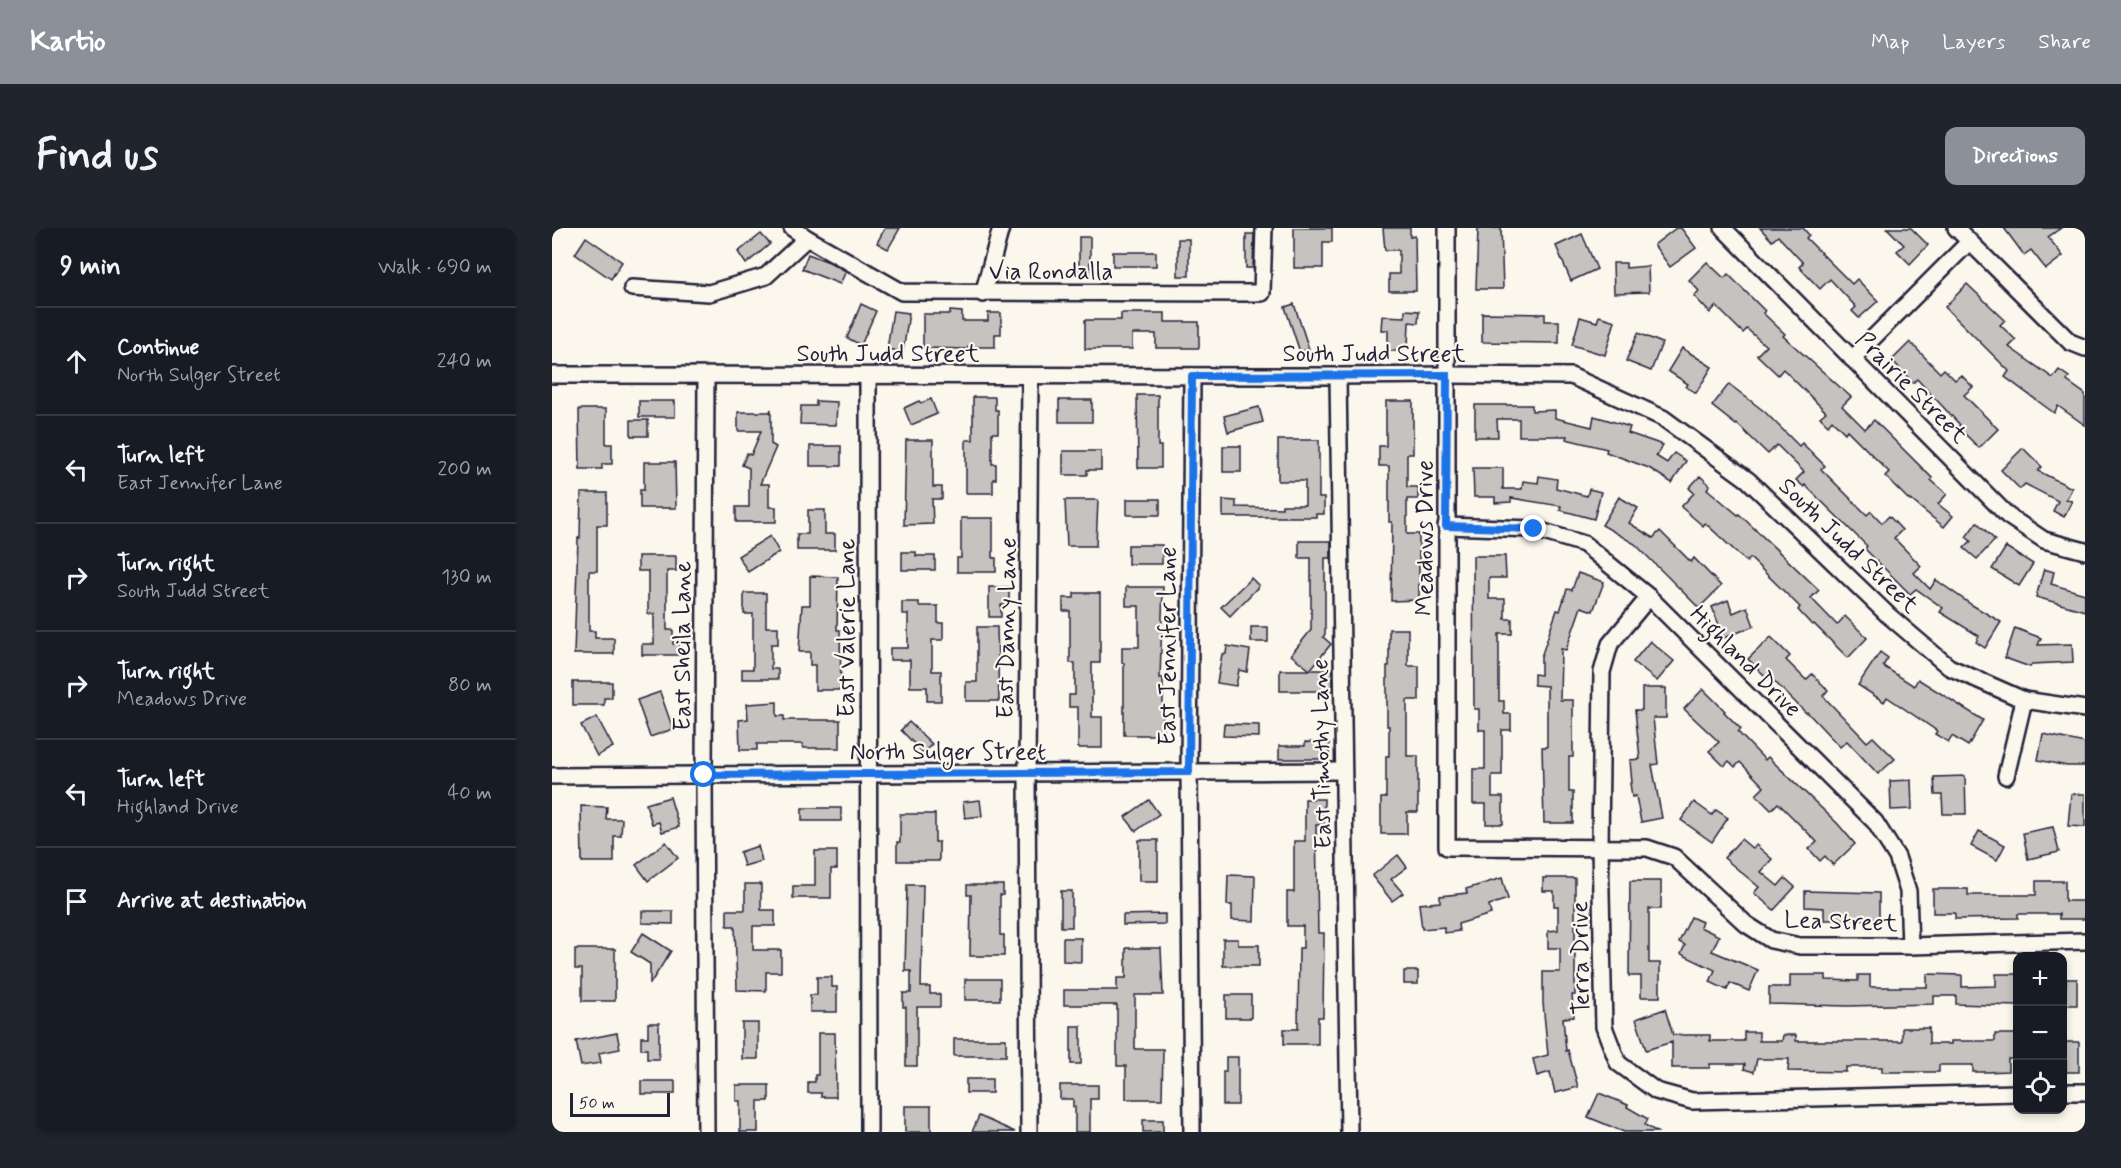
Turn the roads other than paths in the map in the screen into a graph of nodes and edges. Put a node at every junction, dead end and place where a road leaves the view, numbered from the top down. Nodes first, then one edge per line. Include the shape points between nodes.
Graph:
1 (792, 228) edge
2 (1001, 228) edge
3 (1264, 228) edge
4 (1447, 228) edge
5 (1723, 228) edge
6 (1956, 228) edge
7 (807, 238) junction
8 (1969, 242) junction
9 (633, 288) dead end
10 (983, 294) junction
11 (2085, 348) edge
12 (1852, 359) junction
13 (552, 375) edge
14 (1447, 375) junction
15 (706, 376) junction
16 (868, 376) junction
17 (1030, 376) junction
18 (1192, 376) junction
19 (1338, 376) junction
20 (1446, 526) junction
21 (2085, 550) edge
22 (1649, 597) junction
23 (2024, 700) junction
24 (2085, 709) edge
25 (1343, 771) junction
26 (1189, 772) junction
27 (1027, 773) junction
28 (868, 774) junction
29 (704, 775) junction
30 (552, 776) edge
31 (2006, 776) dead end
32 (1447, 847) joint
33 (1600, 848) junction
34 (2085, 940) edge
35 (1910, 946) junction
36 (2067, 1092) edge
37 (2085, 1092) edge
38 (2013, 1093) edge
39 (706, 1132) edge
40 (869, 1132) edge
41 (1029, 1132) edge
42 (1192, 1132) edge
43 (1349, 1132) edge

1 - 7 street, Via Rondalla
2 - 10 street
3 - 10 street, Via Rondalla via 1262,293
4 - 14 street, Meadows Drive
5 - 12 street, Prairie Street
6 - 8 street
7 - 9 street via 766,276 709,293
7 - 10 street, Via Rondalla via 902,292
8 - 11 street via 2070,342
8 - 12 street
12 - 21 street, Prairie Street via 2008,516 2044,540
13 - 15 street, South Judd Street
14 - 19 street, South Judd Street
14 - 20 street, Meadows Drive
14 - 23 street, South Judd Street via 1571,376 1663,418 1748,480 1888,615 1949,667
15 - 16 street, South Judd Street
15 - 29 street, East Sheila Lane
16 - 17 street, South Judd Street
16 - 28 street, East Valerie Lane
17 - 18 street, South Judd Street
17 - 27 street, East Danny Lane
18 - 19 street, South Judd Street
18 - 26 street, East Jennifer Lane
19 - 25 street, East Timothy Lane
20 - 22 street, Highland Drive via 1534,529 1584,544
20 - 32 street, Meadows Drive
22 - 33 street, Terra Drive via 1610,645 1602,672
22 - 35 street, Highland Drive via 1875,822 1897,856 1908,891
23 - 24 street, South Judd Street
23 - 31 street
25 - 26 street, North Sulger Street
25 - 43 street, East Timothy Lane
26 - 27 street, North Sulger Street
26 - 42 street, East Jennifer Lane
27 - 28 street, North Sulger Street
27 - 41 street, East Danny Lane
28 - 29 street, North Sulger Street
28 - 40 street, East Valerie Lane
29 - 30 street, North Sulger Street
29 - 39 street, East Sheila Lane
32 - 33 street, Lea Street
33 - 35 street, Lea Street via 1647,848 1674,857 1746,924 1771,940 1800,946
33 - 38 street, Terra Drive via 1604,1026 1618,1063 1656,1091 1692,1101
34 - 35 street, Lea Street
36 - 37 street

